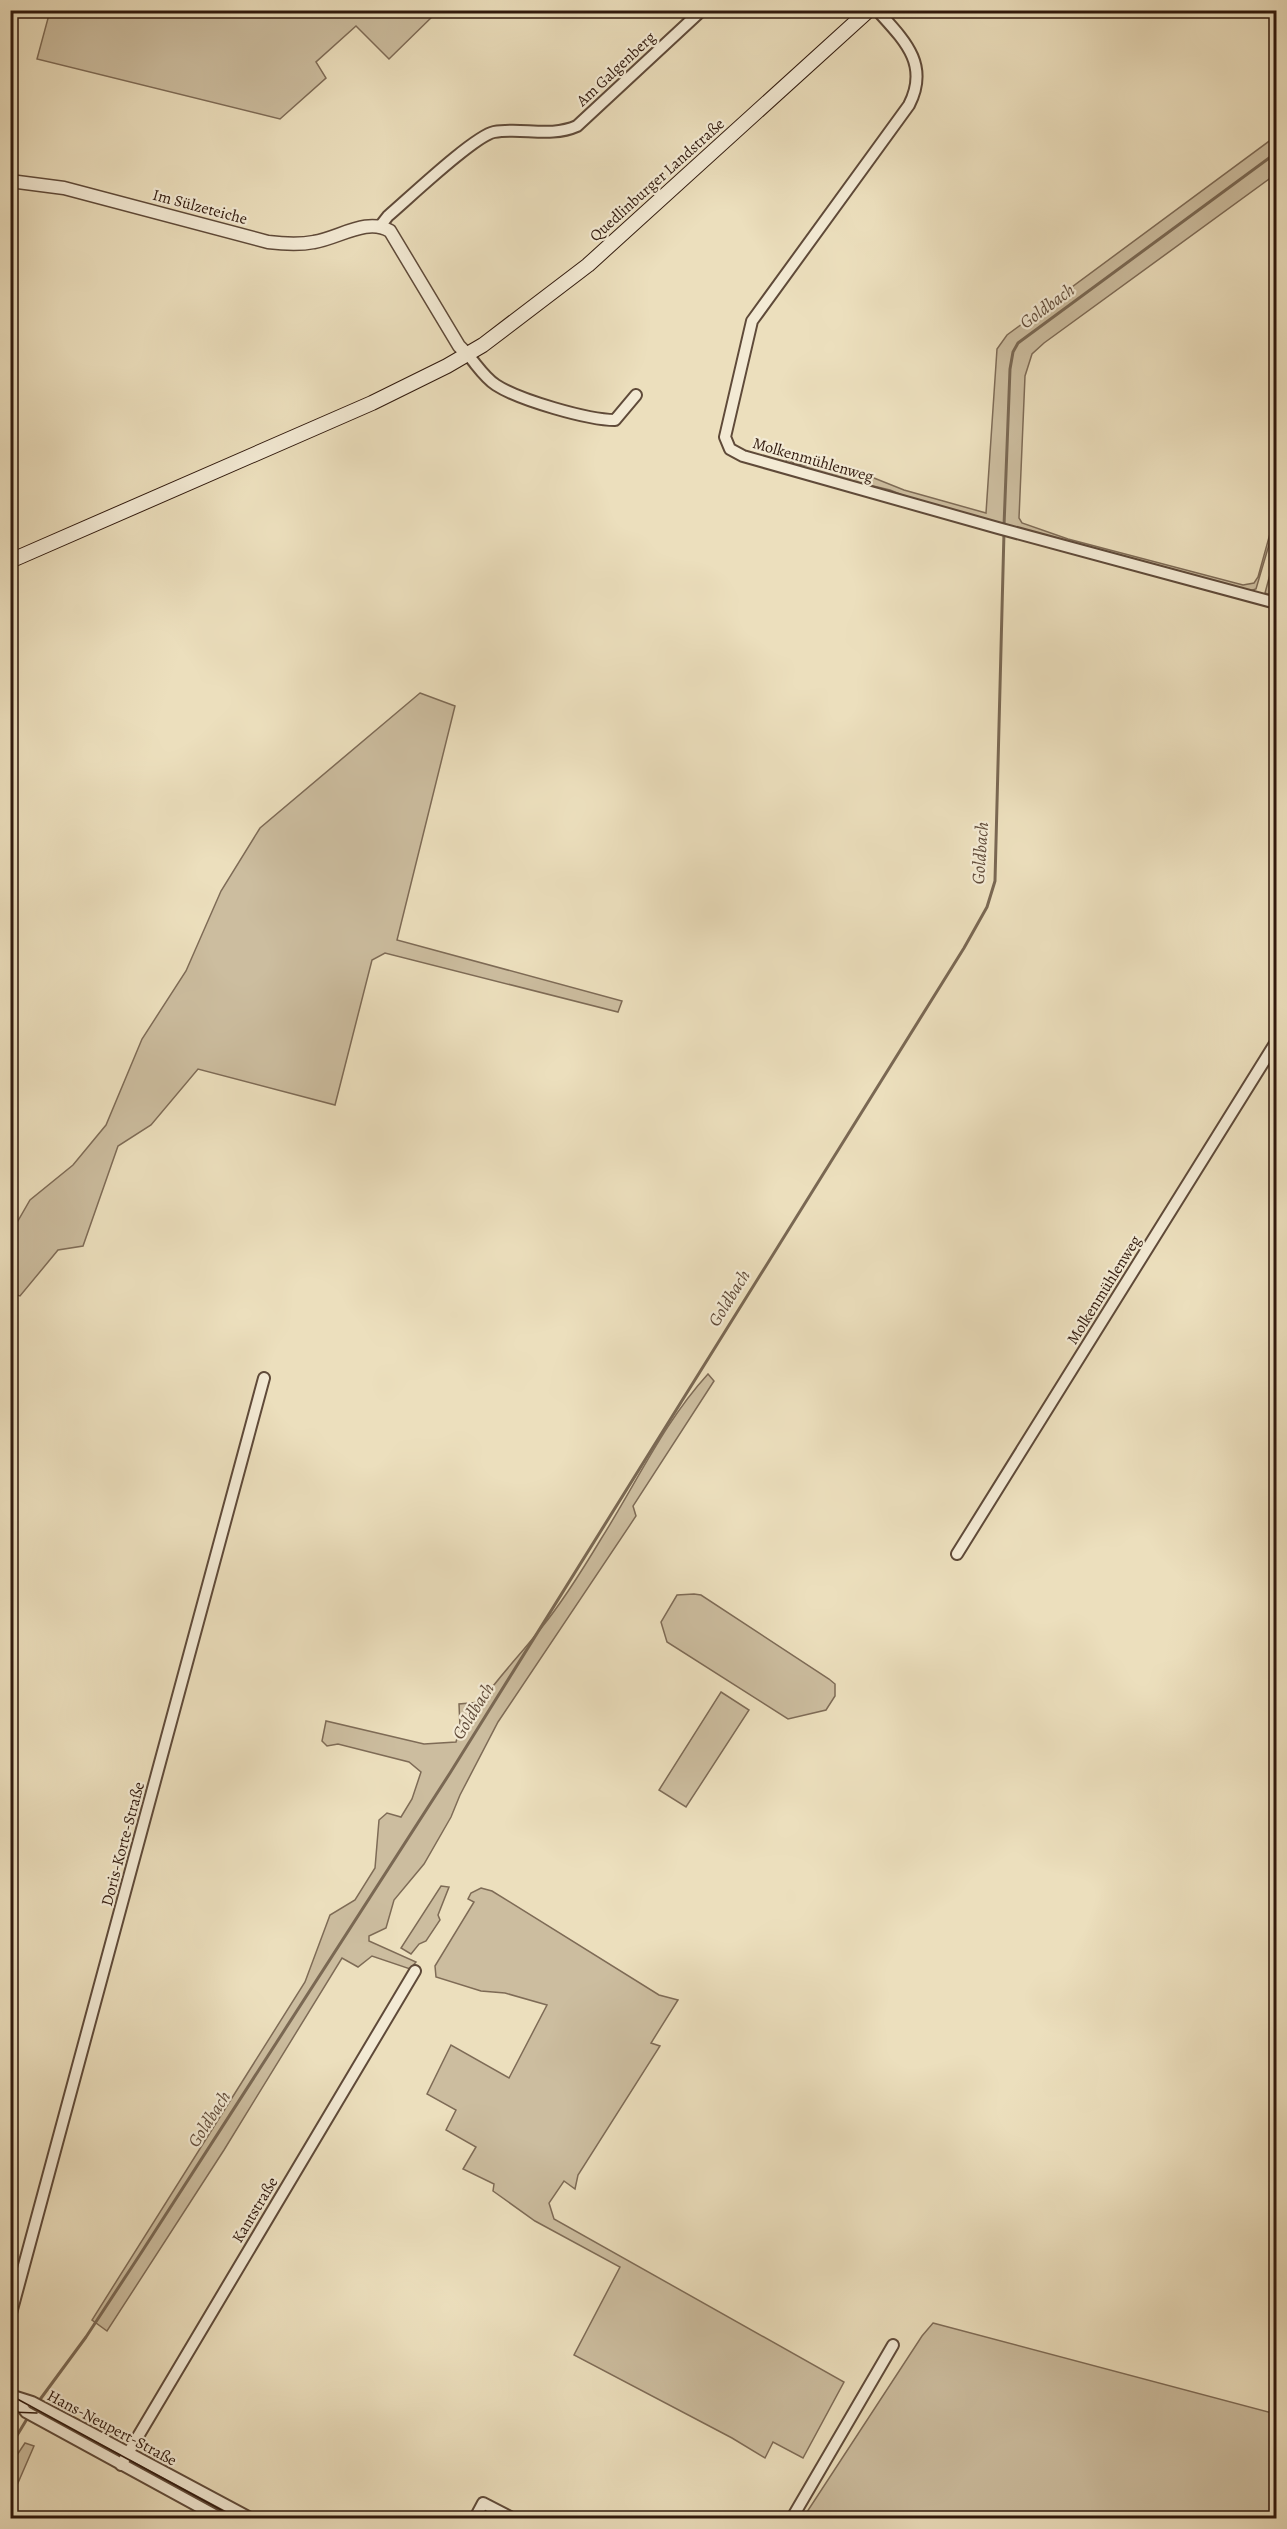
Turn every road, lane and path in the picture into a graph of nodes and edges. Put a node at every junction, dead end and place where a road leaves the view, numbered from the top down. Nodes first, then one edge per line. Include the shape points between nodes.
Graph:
1 (702, 10) edge
2 (869, 10) edge
3 (877, 10) edge
4 (10, 181) edge
5 (381, 225) junction
6 (468, 355) junction
7 (636, 395) dead end
8 (10, 561) edge
9 (1276, 603) edge
10 (1276, 1042) edge
11 (264, 1378) dead end
12 (957, 1554) dead end
13 (415, 1971) dead end
14 (10, 2317) edge
15 (892, 2345) dead end
16 (11, 2397) edge
17 (40, 2413) junction
18 (128, 2452) junction
19 (121, 2465) junction
20 (220, 2518) edge
21 (250, 2518) edge
22 (475, 2518) edge
23 (512, 2518) edge
24 (792, 2518) edge

1 - 5 street, Am Galgenberg via 577,126 555,132 491,133
2 - 6 main road, Quedlinburger Landstraße via 588,265
3 - 9 street, Molkenmühlenweg via 912,52 917,72 915,93 752,321 725,436 730,449 743,456 1004,530
4 - 5 street, Im Sülzeteiche via 64,188 268,242 313,242
5 - 6 street via 390,231
6 - 7 street via 501,388 602,420 615,420
6 - 8 main road via 372,403
10 - 12 street, Molkenmühlenweg
11 - 14 street, Doris-Korte-Straße
13 - 18 street, Kantstraße
15 - 24 street
16 - 17 street, Hans-Neupert-Straße
17 - 18 street, Hans-Neupert-Straße
17 - 19 street, Hans-Neupert-Straße
18 - 19 street, Kantstraße
18 - 21 street, Hans-Neupert-Straße
19 - 20 street, Hans-Neupert-Straße
22 - 23 street via 483,2503

